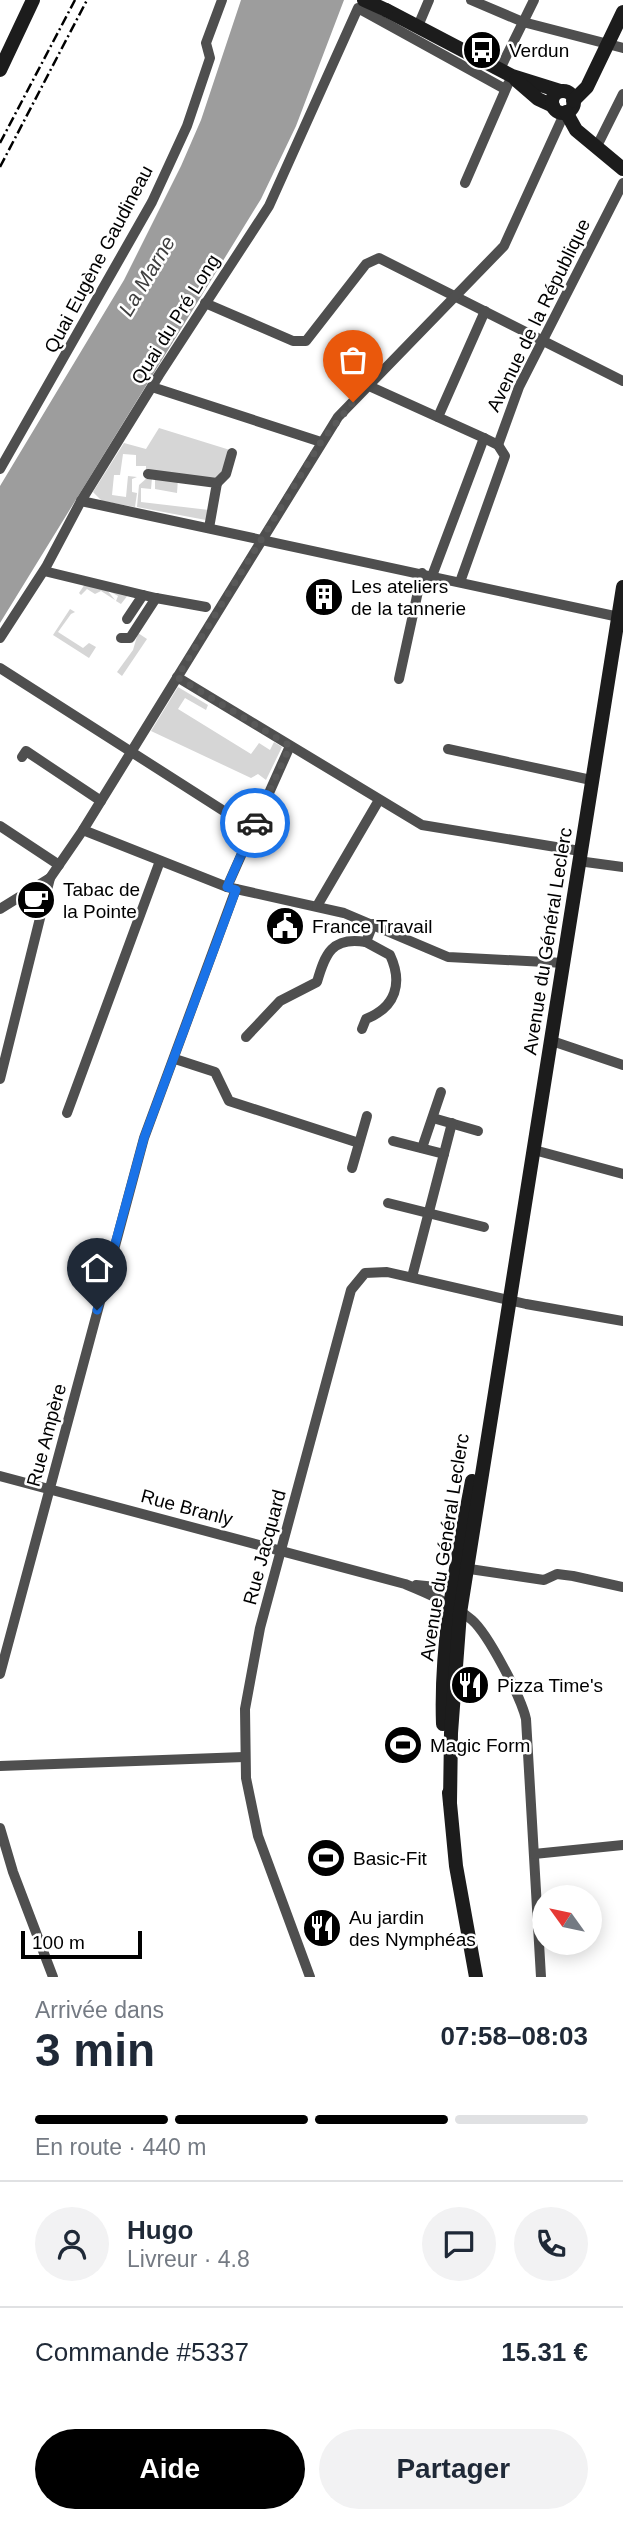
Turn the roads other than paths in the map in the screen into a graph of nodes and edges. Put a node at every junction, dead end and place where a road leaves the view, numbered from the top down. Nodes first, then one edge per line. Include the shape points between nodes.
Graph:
1 (33, 0) edge
2 (222, 0) edge
3 (429, 0) edge
4 (471, 0) edge
5 (534, 0) edge
6 (361, 4) edge
7 (381, 5) edge
8 (623, 12) edge
9 (371, 16) junction
10 (523, 22) junction
11 (418, 26) junction
12 (607, 44) junction
13 (623, 48) edge
14 (0, 69) edge
15 (506, 78) junction
16 (623, 94) edge
17 (565, 102) junction
18 (592, 142) junction
19 (623, 169) edge
20 (465, 183) dead end
21 (623, 183) edge
22 (454, 296) junction
23 (205, 303) junction
24 (485, 311) junction
25 (543, 341) junction
26 (623, 381) edge
27 (369, 386) junction
28 (152, 387) junction
29 (438, 417) junction
30 (484, 438) junction
31 (321, 442) junction
32 (498, 445) junction
33 (232, 453) dead end
34 (0, 469) edge
35 (148, 474) dead end
36 (217, 483) junction
37 (81, 501) junction
38 (209, 528) junction
39 (264, 539) junction
40 (44, 571) junction
41 (427, 575) junction
42 (460, 582) junction
43 (623, 587) edge
44 (143, 595) junction
45 (156, 598) junction
46 (206, 607) dead end
47 (619, 617) junction
48 (127, 619) dead end
49 (0, 638) edge
50 (121, 638) dead end
51 (0, 668) edge
52 (177, 677) junction
53 (399, 679) dead end
54 (290, 746) junction
55 (448, 749) dead end
56 (131, 751) junction
57 (22, 757) dead end
58 (591, 780) junction
59 (379, 800) junction
60 (101, 801) junction
61 (0, 826) edge
62 (252, 829) junction
63 (83, 830) junction
64 (579, 856) junction
65 (160, 861) junction
66 (59, 865) junction
67 (623, 867) edge
68 (50, 878) junction
69 (232, 888) junction
70 (317, 906) junction
71 (0, 909) edge
72 (373, 924) junction
73 (366, 942) junction
74 (564, 963) junction
75 (362, 1029) dead end
76 (246, 1037) dead end
77 (552, 1041) junction
78 (175, 1059) junction
79 (623, 1065) edge
80 (0, 1079) edge
81 (442, 1092) dead end
82 (67, 1113) dead end
83 (367, 1116) dead end
84 (433, 1118) junction
85 (452, 1123) junction
86 (478, 1131) dead end
87 (393, 1141) dead end
88 (359, 1143) junction
89 (422, 1148) junction
90 (534, 1150) junction
91 (444, 1154) junction
92 (352, 1168) dead end
93 (623, 1174) edge
94 (388, 1203) dead end
95 (429, 1213) junction
96 (484, 1227) dead end
97 (412, 1278) junction
98 (510, 1301) junction
99 (623, 1321) edge
100 (0, 1476) edge
101 (49, 1489) junction
102 (281, 1550) junction
103 (462, 1568) junction
104 (405, 1584) junction
105 (623, 1587) edge
106 (458, 1589) junction
107 (455, 1610) junction
108 (0, 1674) edge
109 (244, 1757) junction
110 (0, 1766) edge
111 (0, 1828) edge
112 (623, 1845) edge
113 (534, 1854) junction
114 (53, 1977) edge
115 (310, 1977) edge
116 (476, 1977) edge
117 (541, 1977) edge

1 - 14 main road
2 - 34 street, Quai Eugène Gaudineau via 206,43 210,58 187,126 152,202
3 - 11 street
4 - 10 street
5 - 10 street
6 - 7 main road, bridge
6 - 9 street
6 - 23 street, Quai du Pré Long via 269,206
7 - 9 street
7 - 11 main road
8 - 12 main road
9 - 15 street
10 - 12 street
10 - 15 street
11 - 15 main road
12 - 13 street
12 - 17 main road via 589,77
15 - 17 main road
15 - 20 street
16 - 18 street
17 - 18 main road via 576,130
17 - 22 street via 510,238
18 - 19 main road
21 - 25 street, Avenue de la République
22 - 23 street via 392,263 372,259 306,341 298,343
22 - 24 street
22 - 27 street
23 - 28 street, Quai du Pré Long
24 - 25 street
24 - 29 street
25 - 26 street
25 - 32 street, Avenue de la République via 519,387
27 - 29 street
27 - 31 street
28 - 31 street
28 - 37 street, Quai du Pré Long
29 - 30 street
30 - 32 street
30 - 41 street
31 - 39 street
32 - 42 street, Avenue de la République via 504,461
33 - 36 street via 226,474
35 - 36 street
36 - 38 street
37 - 38 street
37 - 40 street, Quai du Pré Long
38 - 39 street
39 - 41 street
39 - 52 street
40 - 44 street
40 - 49 street, Quai du Pré Long
41 - 42 street
41 - 53 street
42 - 47 street
43 - 47 main road, Avenue du Général Leclerc
44 - 45 street
44 - 48 street
45 - 46 street
45 - 50 street via 130,638
47 - 58 main road, Avenue du Général Leclerc
51 - 56 street
52 - 54 street
52 - 56 street
54 - 59 street
54 - 62 street, Rue Ampère
55 - 58 street
56 - 60 street
56 - 62 street
57 - 60 street via 26,751
58 - 64 main road, Avenue du Général Leclerc
59 - 64 street via 434,828
59 - 70 street
60 - 63 street
61 - 66 street
62 - 69 street, Rue Ampère
63 - 65 street
63 - 66 street
64 - 67 street
64 - 74 main road, Avenue du Général Leclerc
65 - 69 street
65 - 82 street
66 - 68 street
68 - 71 street
68 - 80 street
69 - 70 street
69 - 78 street, Rue Ampère
70 - 72 street
72 - 73 street
72 - 74 street via 448,957
73 - 75 street via 390,955 398,980 387,1007 366,1019
73 - 76 street via 346,941 334,947 321,961 317,982 279,1001
74 - 77 main road, Avenue du Général Leclerc
77 - 79 street
77 - 90 main road, Avenue du Général Leclerc
78 - 88 street via 215,1072 229,1101
78 - 101 street, Rue Ampère via 144,1138
81 - 84 street
83 - 88 street
84 - 85 street
84 - 89 street
85 - 86 street
85 - 91 street
87 - 89 street
88 - 92 street
89 - 91 street
90 - 93 street
90 - 98 main road, Avenue du Général Leclerc
91 - 95 street
94 - 95 street
95 - 96 street
95 - 97 street
97 - 98 street, Rue Jacquard
97 - 102 street, Rue Jacquard via 374,1270 356,1280 351,1290
98 - 99 street, Rue Jacquard
98 - 103 main road, Avenue du Général Leclerc
100 - 101 street, Rue Branly
101 - 102 street, Rue Branly
101 - 108 street, Rue Ampère
102 - 104 street, Rue Branly
102 - 109 street, Rue Jacquard via 248,1681
103 - 105 street via 544,1580 557,1574
103 - 106 main road, Avenue du Général Leclerc
104 - 106 street, Rue Branly
104 - 107 street, Rue Branly
106 - 107 main road, Avenue du Général Leclerc
107 - 113 street, Rue Branly via 475,1623 523,1702
107 - 116 main road, Avenue du Général Leclerc via 442,1687 456,1866
109 - 110 street
109 - 115 street, Rue Jacquard via 258,1836
111 - 114 street
112 - 113 street
113 - 117 street, Rue Branly

